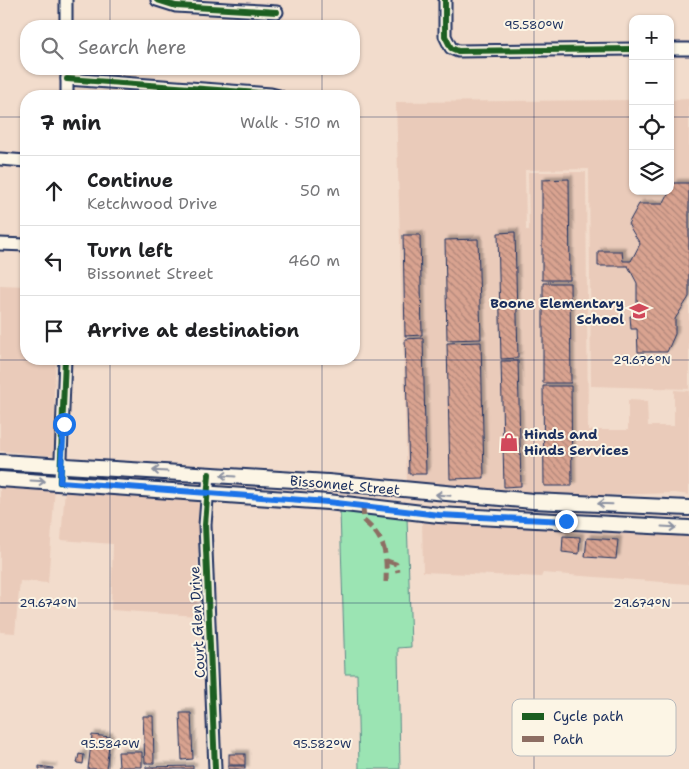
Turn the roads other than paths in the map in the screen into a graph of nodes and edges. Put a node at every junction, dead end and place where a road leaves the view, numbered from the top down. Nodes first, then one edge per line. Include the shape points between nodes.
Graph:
1 (66, 0) edge
2 (157, 0) edge
3 (445, 0) edge
4 (222, 5) edge
5 (278, 12) dead end
6 (66, 20) edge
7 (629, 49) edge
8 (674, 49) edge
9 (689, 49) edge
10 (67, 75) edge
11 (77, 75) edge
12 (67, 90) edge
13 (220, 90) edge
14 (0, 159) edge
15 (20, 161) edge
16 (0, 244) edge
17 (20, 245) edge
18 (65, 365) edge
19 (0, 462) edge
20 (61, 465) junction
21 (208, 474) junction
22 (0, 479) edge
23 (60, 482) junction
24 (206, 493) junction
25 (633, 506) junction
26 (689, 508) edge
27 (634, 525) junction
28 (689, 528) edge
29 (215, 769) edge

1 - 6 street
2 - 4 street via 176,6
3 - 7 street via 445,36 451,48 458,51
4 - 5 street
8 - 9 street
10 - 12 street
11 - 13 street
14 - 15 street
16 - 17 street
18 - 20 street
19 - 20 main road, Bissonnet Street
21 -> 20 main road, Bissonnet Street
20 - 23 street
21 - 24 street, Court Glen Drive
25 -> 21 main road, Bissonnet Street via 533,502
22 -> 23 main road, Bissonnet Street
23 - 24 main road, Bissonnet Street
24 - 27 main road, Bissonnet Street via 328,502 439,515
24 - 29 street, Court Glen Drive
25 - 26 main road, Bissonnet Street
25 - 27 main road
27 -> 28 main road, Bissonnet Street

